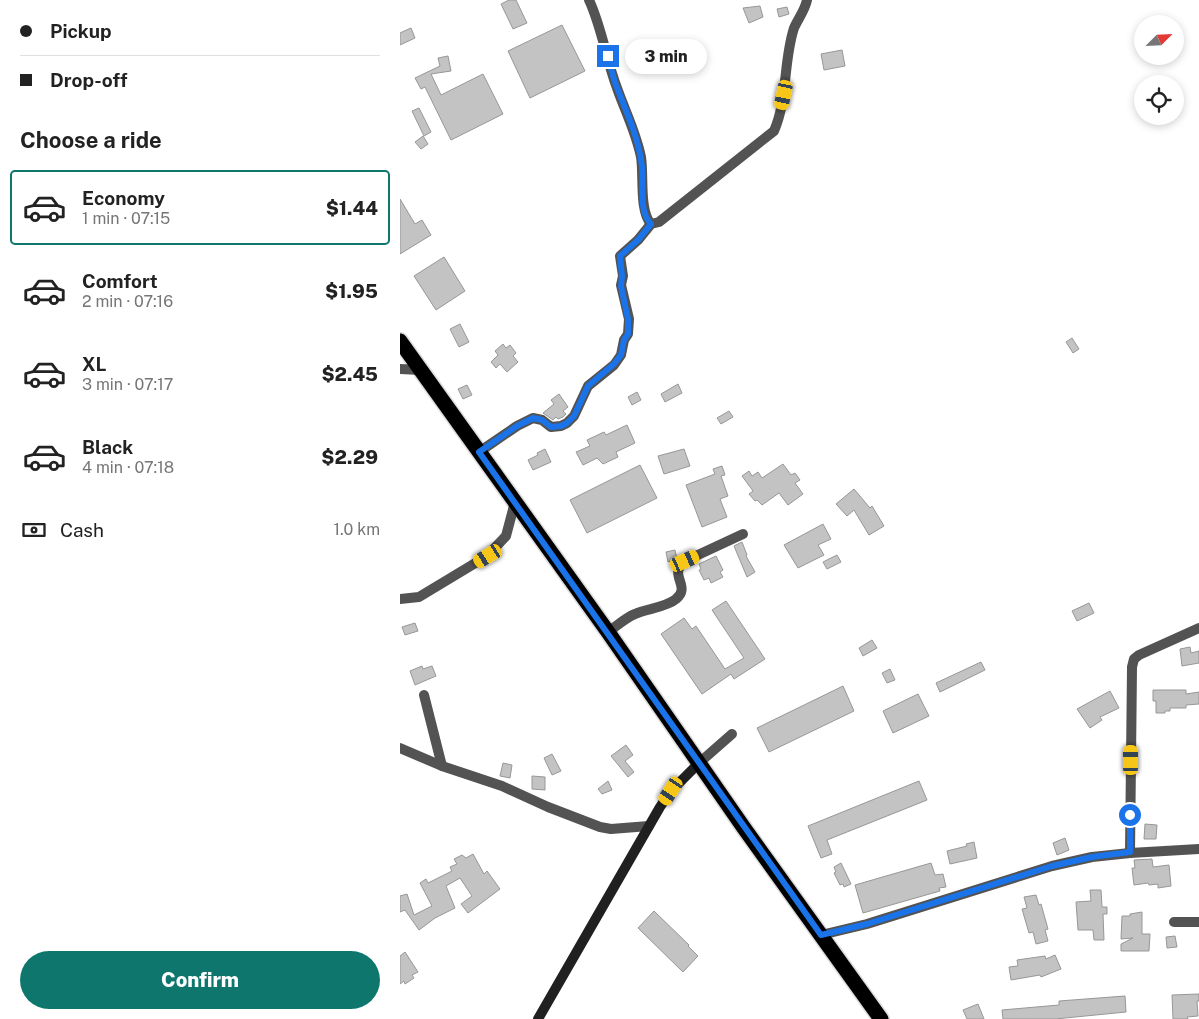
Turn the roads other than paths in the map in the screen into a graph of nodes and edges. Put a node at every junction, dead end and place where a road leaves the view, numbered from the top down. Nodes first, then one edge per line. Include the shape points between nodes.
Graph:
1 (589, 0) edge
2 (806, 0) edge
3 (651, 224) junction
4 (400, 341) edge
5 (400, 369) edge
6 (421, 370) junction
7 (479, 452) junction
8 (515, 502) junction
9 (743, 534) dead end
10 (400, 599) edge
11 (1199, 628) edge
12 (608, 632) junction
13 (424, 695) dead end
14 (732, 734) dead end
15 (400, 748) edge
16 (699, 763) junction
17 (442, 766) junction
18 (649, 826) junction
19 (1199, 849) edge
20 (1130, 852) junction
21 (1174, 922) dead end
22 (1199, 922) edge
23 (821, 935) junction
24 (538, 1019) edge
25 (882, 1019) edge

1 - 3 street via 598,18 617,90 637,140 643,168 645,214
2 - 3 street via 794,28 784,95 774,131 659,222
3 - 7 street via 620,256 621,286 628,319 628,334 621,355 588,386 574,416 567,423 551,427 533,418
4 - 6 highway
5 - 6 street
6 - 7 highway
7 - 8 highway
8 - 10 street via 506,536 488,556 419,597
8 - 12 highway
9 - 12 street via 679,566 677,572 682,585 675,600 634,614
11 - 20 street via 1134,659
12 - 16 highway
13 - 17 street
14 - 16 street
15 - 17 street
16 - 18 street via 671,791
16 - 23 highway
17 - 18 street via 502,786 600,827
18 - 24 street
19 - 20 street
20 - 23 street via 1052,866 867,924
21 - 22 street
23 - 25 highway

